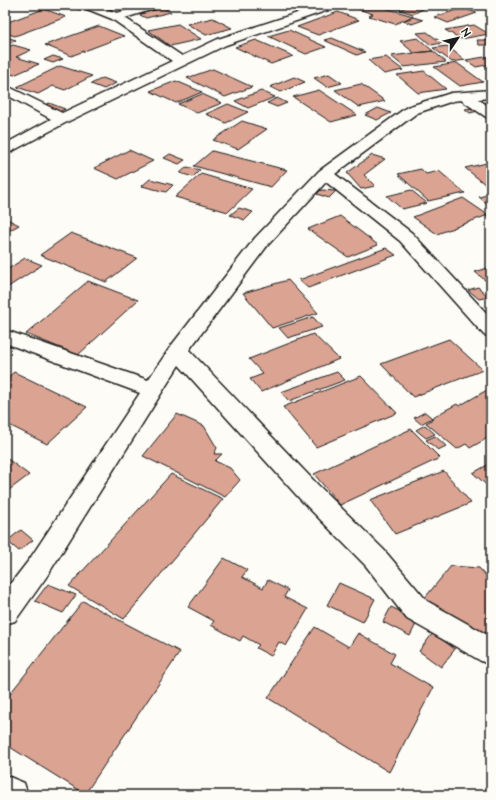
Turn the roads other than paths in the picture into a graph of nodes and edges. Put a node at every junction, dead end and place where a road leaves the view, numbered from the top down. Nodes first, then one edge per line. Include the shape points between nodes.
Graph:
1 (86, 5) edge
2 (156, 5) edge
3 (333, 5) edge
4 (116, 17) junction
5 (181, 61) junction
6 (5, 89) edge
7 (491, 94) edge
8 (465, 96) junction
9 (491, 114) edge
10 (62, 119) junction
11 (5, 150) edge
12 (325, 174) junction
13 (491, 330) edge
14 (5, 336) edge
15 (178, 351) junction
16 (154, 390) junction
17 (5, 612) edge
18 (491, 652) edge
19 (5, 791) edge
20 (12, 795) edge

1 - 4 street
2 - 4 street
3 - 5 street via 229,39
4 - 5 street
5 - 10 street
6 - 10 street
7 - 8 street
8 - 9 street
8 - 12 street via 451,97 412,110
10 - 11 street
12 - 13 street via 406,237
12 - 15 street via 261,242
14 - 16 street
15 - 16 street
15 - 18 street via 309,492 375,558 417,610
16 - 17 street via 38,568
19 - 20 street

